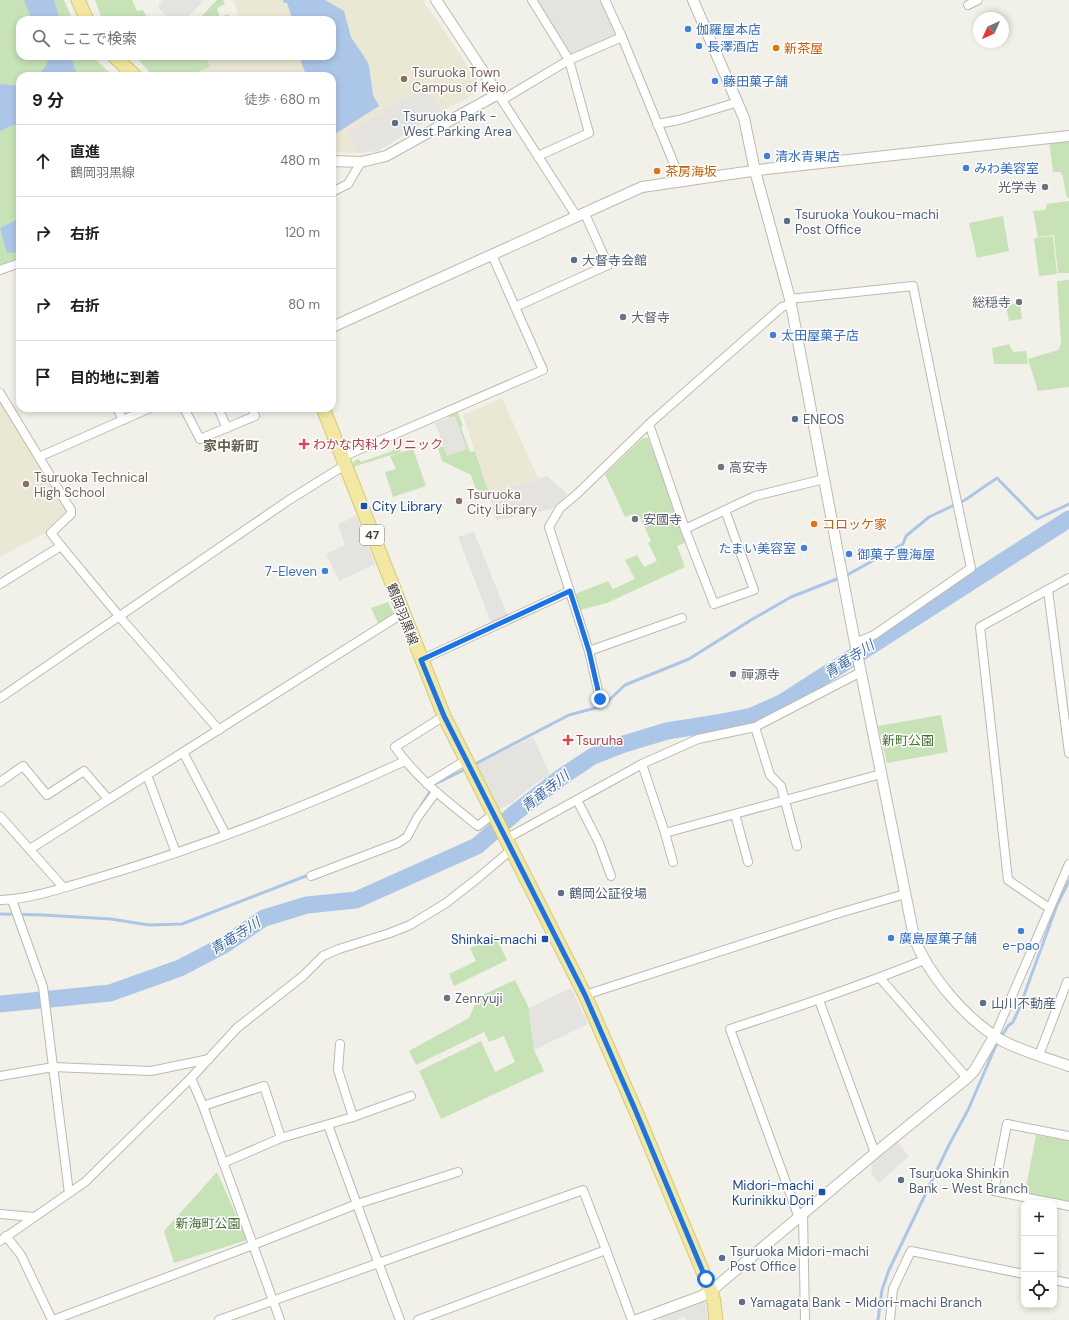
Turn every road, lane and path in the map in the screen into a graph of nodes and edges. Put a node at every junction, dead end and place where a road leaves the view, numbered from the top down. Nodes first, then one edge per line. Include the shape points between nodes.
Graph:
1 (78, 0) edge
2 (436, 0) edge
3 (532, 0) edge
4 (605, 0) edge
5 (693, 0) edge
6 (978, 0) edge
7 (968, 5) dead end
8 (85, 16) edge
9 (622, 37) junction
10 (118, 60) edge
11 (569, 60) junction
12 (131, 72) edge
13 (500, 97) junction
14 (738, 102) junction
15 (658, 124) junction
16 (1069, 136) edge
17 (538, 156) junction
18 (336, 161) edge
19 (361, 162) junction
20 (755, 171) junction
21 (681, 181) junction
22 (336, 190) edge
23 (581, 215) junction
24 (492, 255) junction
25 (16, 264) edge
26 (0, 270) edge
27 (791, 302) junction
28 (515, 307) junction
29 (336, 325) edge
30 (0, 393) edge
31 (119, 412) edge
32 (141, 412) edge
33 (186, 412) edge
34 (220, 412) edge
35 (254, 412) edge
36 (325, 412) edge
37 (123, 420) junction
38 (648, 424) junction
39 (227, 428) junction
40 (39, 457) junction
41 (343, 461) junction
42 (824, 480) junction
43 (725, 510) junction
44 (685, 529) junction
45 (61, 546) junction
46 (1069, 578) edge
47 (0, 584) edge
48 (1048, 590) junction
49 (570, 591) junction
50 (403, 613) junction
51 (119, 616) junction
52 (682, 618) dead end
53 (855, 643) junction
54 (589, 651) junction
55 (421, 660) junction
56 (861, 672) junction
57 (0, 698) edge
58 (600, 699) dead end
59 (444, 716) junction
60 (755, 727) junction
61 (219, 730) junction
62 (183, 752) junction
63 (1069, 753) edge
64 (466, 760) junction
65 (405, 761) junction
66 (642, 764) junction
67 (881, 774) junction
68 (147, 775) junction
69 (0, 782) edge
70 (427, 784) junction
71 (436, 792) junction
72 (108, 799) junction
73 (577, 800) junction
74 (785, 800) junction
75 (491, 810) junction
76 (735, 814) junction
77 (0, 816) edge
78 (665, 832) junction
79 (226, 835) junction
80 (513, 835) dead end
81 (798, 846) dead end
82 (30, 849) junction
83 (511, 850) junction
84 (176, 853) junction
85 (673, 862) dead end
86 (748, 862) dead end
87 (1069, 864) edge
88 (311, 876) dead end
89 (611, 876) dead end
90 (63, 887) junction
91 (905, 894) junction
92 (0, 900) edge
93 (12, 900) junction
94 (1049, 908) junction
95 (924, 960) junction
96 (880, 978) junction
97 (1069, 983) edge
98 (585, 995) junction
99 (819, 1000) junction
100 (995, 1036) junction
101 (340, 1044) dead end
102 (1038, 1055) junction
103 (209, 1059) junction
104 (53, 1066) junction
105 (1069, 1066) edge
106 (0, 1076) edge
107 (191, 1078) junction
108 (968, 1078) junction
109 (411, 1096) dead end
110 (203, 1106) junction
111 (353, 1117) junction
112 (328, 1125) junction
113 (1069, 1136) edge
114 (281, 1138) junction
115 (875, 1153) junction
116 (223, 1163) junction
117 (458, 1172) dead end
118 (69, 1193) junction
119 (1038, 1200) edge
120 (357, 1204) junction
121 (1057, 1204) edge
122 (1069, 1206) edge
123 (0, 1214) edge
124 (801, 1216) junction
125 (34, 1217) junction
126 (3, 1238) edge
127 (253, 1245) junction
128 (606, 1250) junction
129 (378, 1262) junction
130 (1021, 1273) edge
131 (1057, 1281) edge
132 (1069, 1283) edge
133 (711, 1291) junction
134 (273, 1300) junction
135 (52, 1320) edge
136 (219, 1320) edge
137 (280, 1320) edge
138 (400, 1320) edge
139 (418, 1320) edge
140 (632, 1320) edge
141 (637, 1320) edge
142 (716, 1320) edge
143 (805, 1320) edge
144 (890, 1320) edge

1 - 8 main road
2 - 13 street
3 - 11 street
4 - 9 street
5 - 14 street
6 - 7 street
9 - 11 street
9 - 15 street
10 - 12 main road
11 - 13 street
11 - 17 street via 589,133
13 - 17 street
13 - 19 street via 386,156
14 - 15 street
14 - 20 street
15 - 21 street
16 - 20 street
17 - 23 street
18 - 19 street
19 - 22 street via 348,184
20 - 21 street
20 - 27 street
21 - 23 street via 642,187
23 - 24 street
23 - 28 street via 608,265
24 - 28 street
24 - 29 street
25 - 26 street
27 - 38 street via 782,307
27 - 42 street
27 - 53 street via 913,286 971,568 874,635
28 - 41 street via 543,370
30 - 40 street
31 - 37 street
32 - 37 street
33 - 39 street via 200,439
34 - 39 street
35 - 39 street via 255,416
36 - 41 main road, 鶴岡羽黒線 / 47
37 - 40 street
38 - 44 street
38 - 49 street via 578,494 560,508 549,527
40 - 45 street via 71,510 71,514 51,533
41 - 50 main road, 鶴岡羽黒線 / 47
41 - 51 street via 283,505
42 - 43 street via 756,496
42 - 53 street
43 - 44 street
43 - 44 street via 754,590 714,604
45 - 47 street
45 - 51 street
46 - 48 street
48 - 63 street
48 - 94 street via 980,627 1008,880
49 - 54 street
49 - 55 street
50 - 55 main road, 鶴岡羽黒線 / 47
50 - 61 street
51 - 57 street
51 - 61 street
52 - 54 street
53 - 56 street
54 - 58 street
55 - 59 main road, 鶴岡羽黒線 / 47
56 - 60 street
56 - 67 street
59 - 64 main road, 鶴岡羽黒線 / 47
59 - 65 street via 395,747
60 - 66 street via 698,739
60 - 74 street via 770,775 781,786
61 - 62 street
62 - 68 street
62 - 79 street
64 - 70 street
64 - 75 main road, 鶴岡羽黒線 / 47
65 - 70 street
65 - 79 street via 356,784
66 - 73 street
66 - 78 street
67 - 74 street
67 - 91 street
68 - 72 street
68 - 84 street
69 - 72 street via 23,766 47,795 84,771
70 - 71 street
71 - 75 street via 478,826
71 - 88 street via 407,837 398,843
72 - 82 street
73 - 80 street
73 - 89 street via 599,843
74 - 76 street
74 - 81 street
75 - 83 main road, 鶴岡羽黒線 / 47
76 - 78 street
76 - 86 street
77 - 82 street
78 - 85 street
79 - 84 street
82 - 90 street
83 - 98 main road, 鶴岡羽黒線 / 47
83 - 103 street via 478,878 410,925 323,956 304,976 237,1028
84 - 90 street
87 - 94 street
90 - 93 street
91 - 95 street via 914,937
91 - 98 street
92 - 93 street
93 - 104 street via 43,987
94 - 100 street
95 - 96 street
95 - 100 street via 940,983 968,1014
96 - 99 street
96 - 108 street
97 - 102 street via 1067,982
98 - 133 main road, 鶴岡羽黒線 / 47
99 - 115 street
99 - 124 street via 730,1029
100 - 102 street
100 - 108 street
101 - 111 street via 338,1070
102 - 105 street
103 - 104 street via 152,1071
103 - 107 street
104 - 106 street
104 - 118 street
107 - 110 street
107 - 118 street via 84,1182
108 - 115 street
109 - 111 street
110 - 114 street via 264,1086
110 - 116 street
111 - 112 street
112 - 114 street
112 - 120 street
113 - 119 street via 1007,1124 994,1191
114 - 116 street
115 - 124 street
116 - 127 street
117 - 120 street
118 - 125 street
120 - 127 street
120 - 129 street
121 - 122 street
123 - 125 street
124 - 133 street
124 - 143 street
125 - 126 street
126 - 135 street via 21,1256
127 - 134 street
127 - 135 street
128 - 129 street via 583,1190
128 - 139 street
128 - 140 street
129 - 134 street
129 - 138 street
130 - 144 street via 911,1251 893,1289
131 - 132 street
133 - 141 street
133 - 142 main road, 鶴岡羽黒線 / 47
134 - 136 street
134 - 137 street

